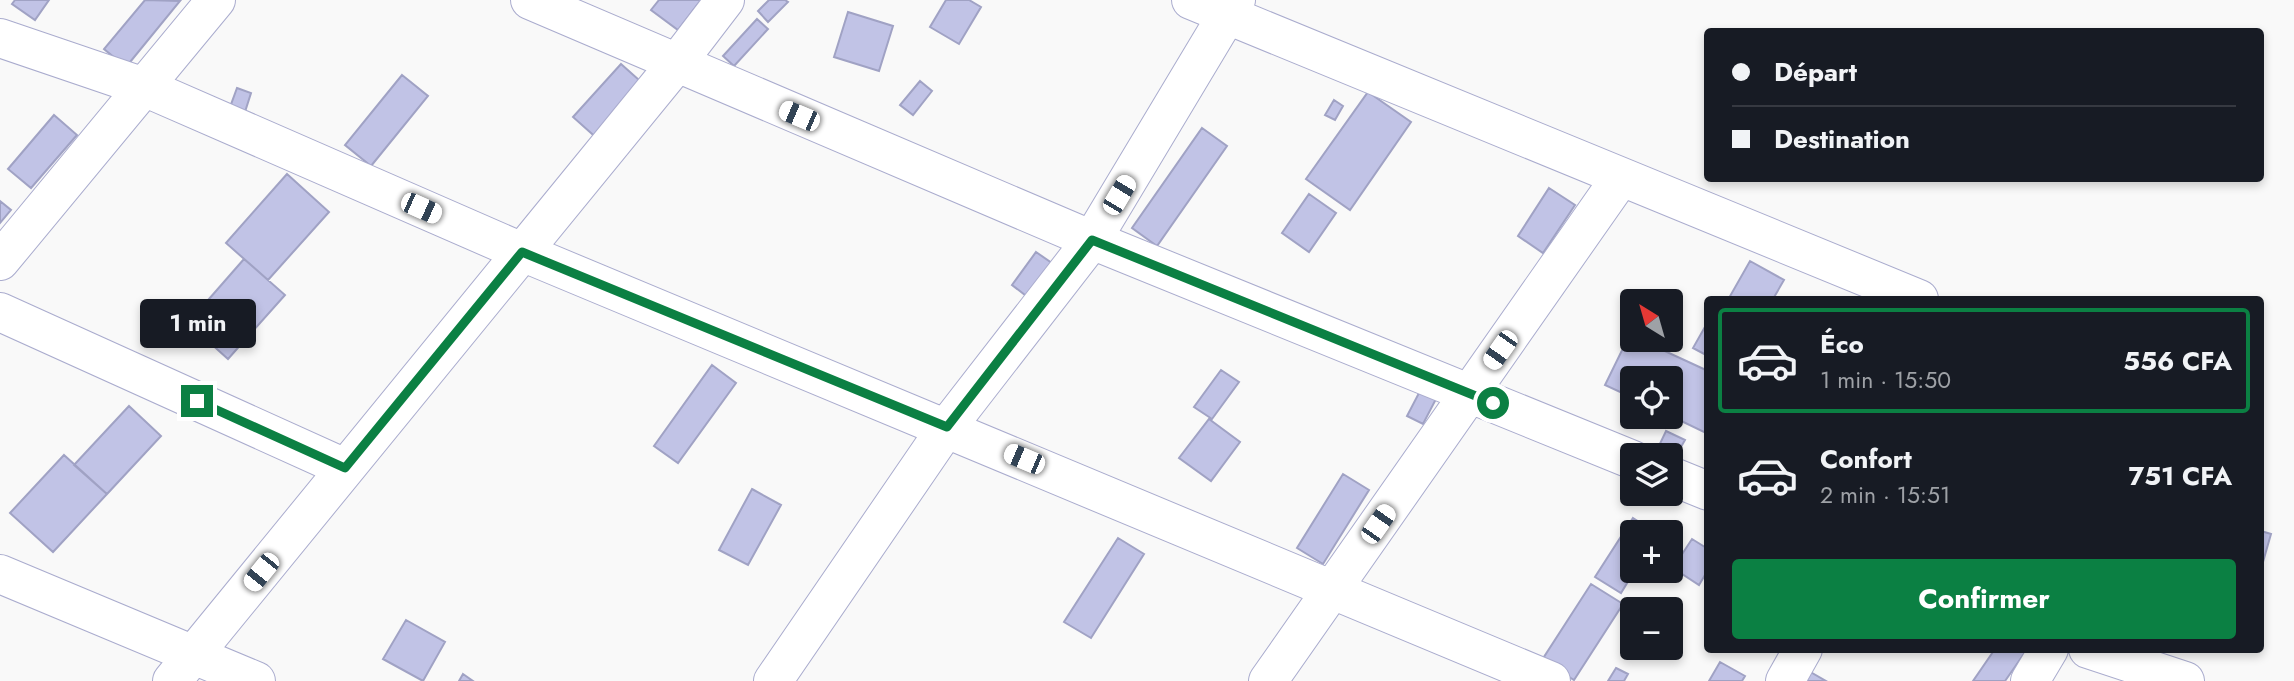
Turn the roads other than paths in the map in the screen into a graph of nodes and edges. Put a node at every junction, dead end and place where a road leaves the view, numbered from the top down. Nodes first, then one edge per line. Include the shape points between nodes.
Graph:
1 (216, 0) edge
2 (530, 0) edge
3 (725, 0) edge
4 (1191, 0) edge
5 (1231, 7) edge
6 (0, 38) edge
7 (676, 64) junction
8 (144, 87) junction
9 (1621, 177) junction
10 (1092, 240) junction
11 (522, 252) junction
12 (0, 261) edge
13 (1912, 296) edge
14 (0, 312) edge
15 (1469, 393) junction
16 (947, 427) junction
17 (1620, 455) edge
18 (345, 468) junction
19 (1683, 481) edge
20 (1704, 489) edge
21 (0, 574) edge
22 (1332, 589) junction
23 (1801, 653) edge
24 (2047, 653) edge
25 (2100, 653) edge
26 (183, 668) edge
27 (256, 681) edge
28 (773, 681) edge
29 (1268, 681) edge
30 (1551, 681) edge
31 (1784, 681) edge
32 (2030, 681) edge
33 (2185, 681) edge

1 - 8 street
2 - 7 street
3 - 7 street
4 - 5 street
5 - 9 street
5 - 10 street
6 - 8 street
7 - 10 street
7 - 11 street
8 - 11 street
8 - 12 street
9 - 13 street
9 - 15 street
10 - 15 street
10 - 16 street
11 - 16 street
11 - 18 street
14 - 18 street
15 - 17 street
15 - 22 street
16 - 22 street
16 - 28 street
18 - 26 street
19 - 20 street
21 - 26 street
22 - 29 street
22 - 30 street
23 - 31 street
24 - 32 street
25 - 33 street
26 - 27 street

